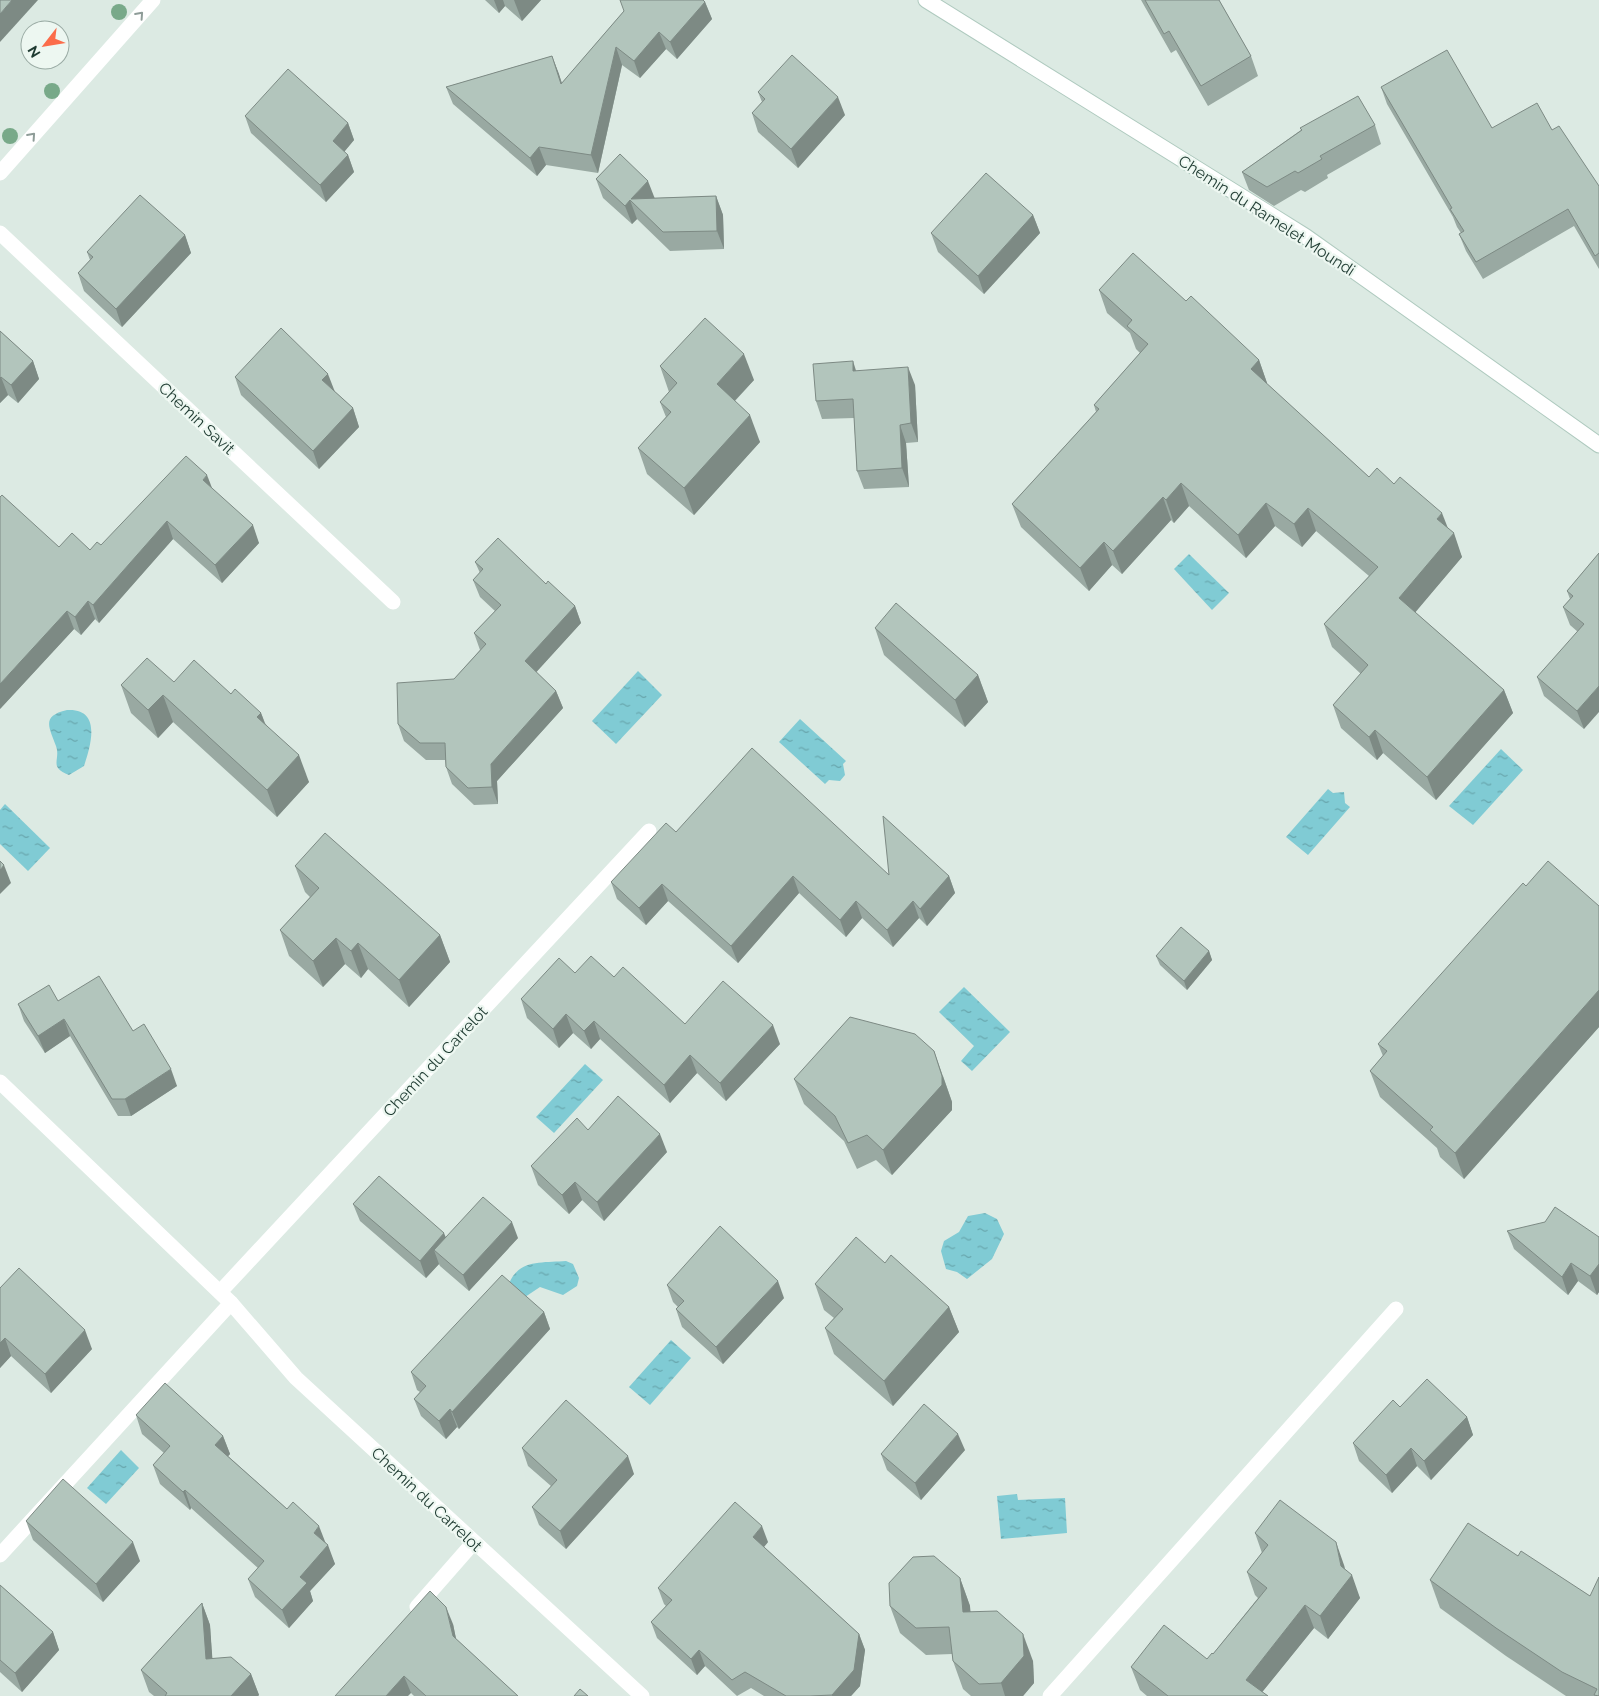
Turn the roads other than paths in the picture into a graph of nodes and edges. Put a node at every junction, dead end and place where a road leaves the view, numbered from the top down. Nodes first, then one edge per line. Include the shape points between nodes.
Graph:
1 (153, 0) edge
2 (926, 0) edge
3 (0, 173) edge
4 (0, 233) edge
5 (1599, 445) edge
6 (393, 602) dead end
7 (649, 831) dead end
8 (0, 1082) edge
9 (220, 1292) junction
10 (231, 1303) junction
11 (1396, 1309) dead end
12 (474, 1542) junction
13 (0, 1555) edge
14 (409, 1616) edge
15 (642, 1696) edge
16 (1050, 1696) edge

3 -> 1 street
2 - 5 street, Chemin du Ramelet Moundi via 1305,236
4 - 6 street, Chemin Savit
7 - 9 street, Chemin du Carrelot
8 - 9 street, Chemin du Carrelot
9 - 10 street, Chemin du Carrelot
10 - 12 street, Chemin du Carrelot via 296,1378
10 - 13 street
11 - 16 street
12 - 14 street
12 - 15 street, Chemin du Carrelot

